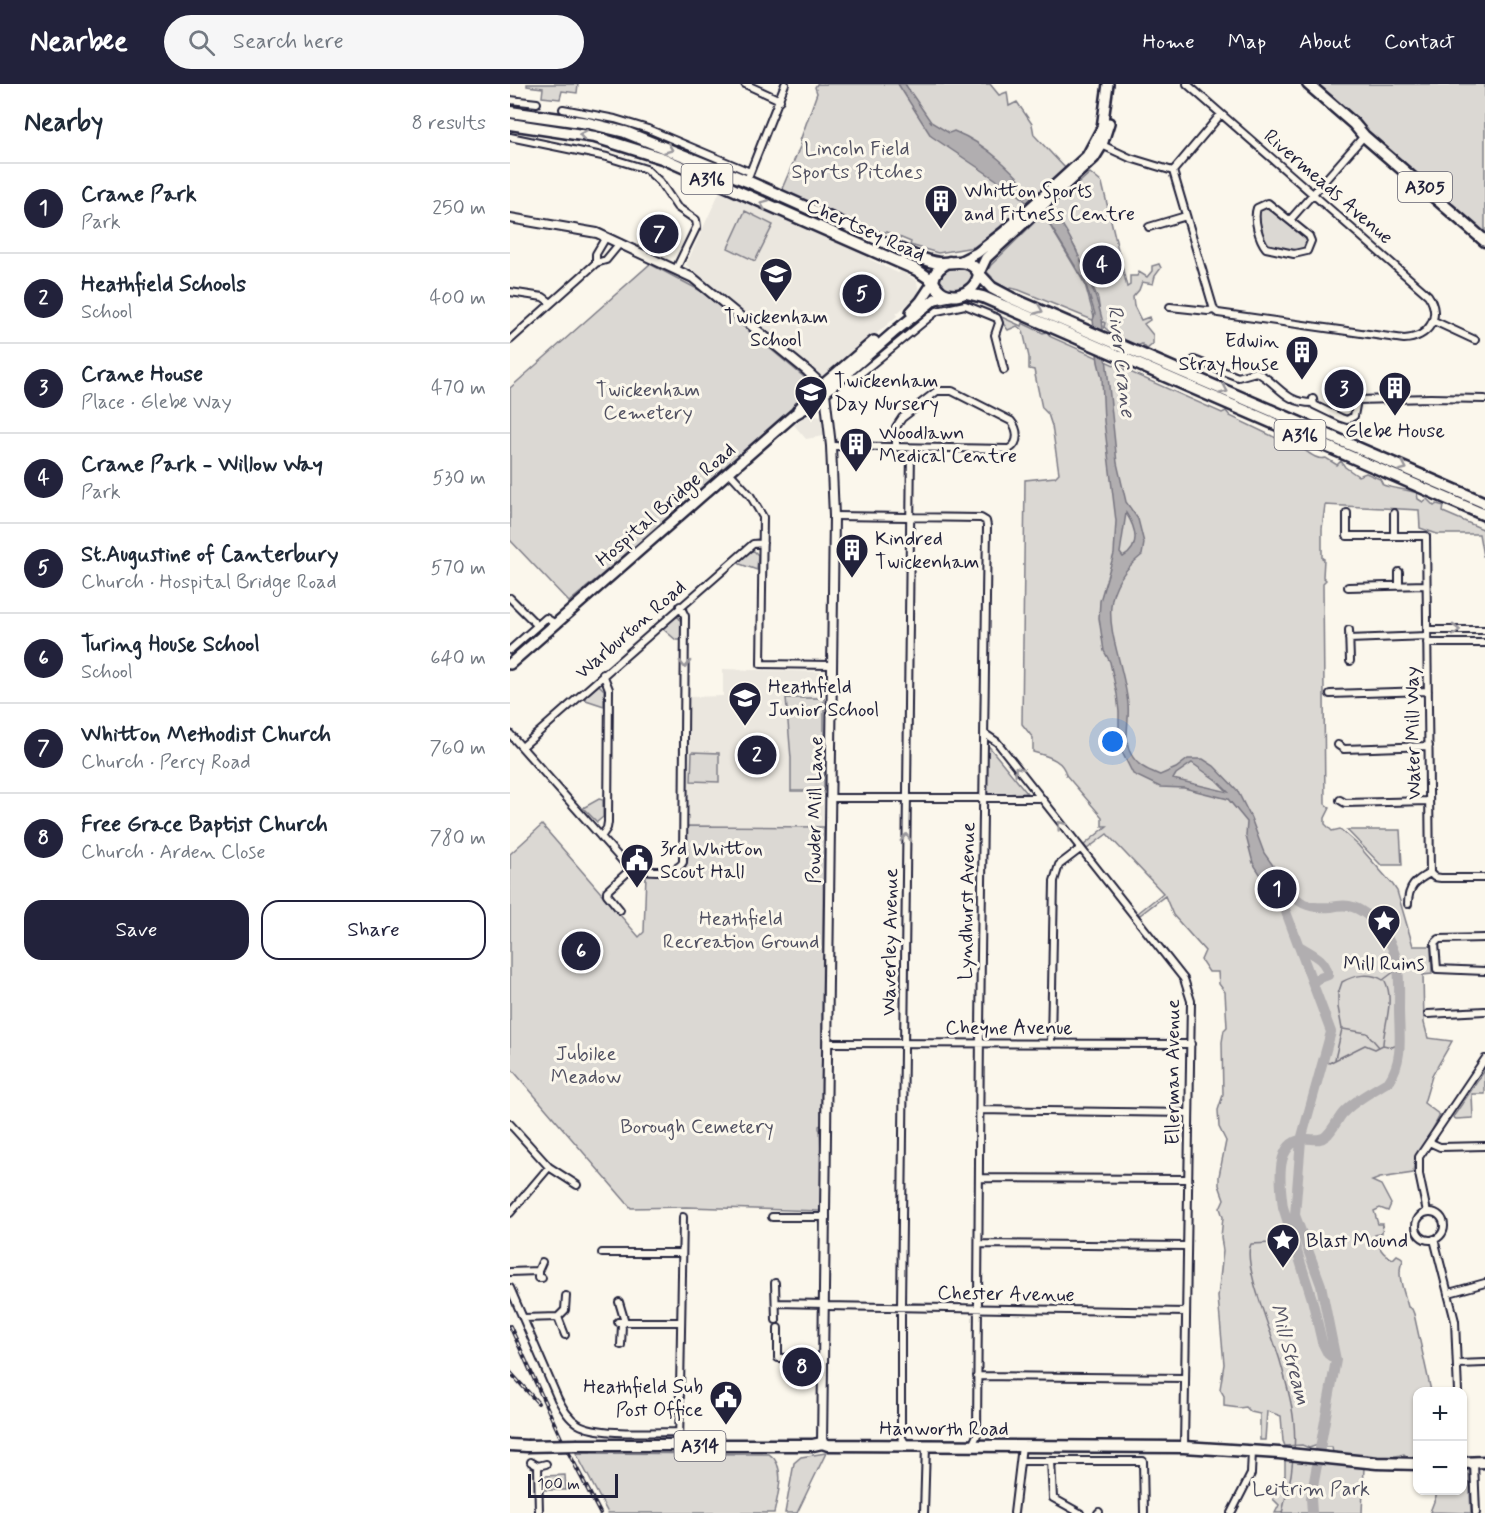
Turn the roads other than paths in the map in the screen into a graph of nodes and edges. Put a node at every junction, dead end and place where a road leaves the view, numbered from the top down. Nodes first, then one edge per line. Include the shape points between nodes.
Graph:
1 (745, 84) edge
2 (785, 84) edge
3 (1108, 84) edge
4 (1114, 84) edge
5 (1187, 84) edge
6 (1308, 84) edge
7 (510, 100) edge
8 (780, 100) junction
9 (537, 103) dead end
10 (563, 109) dead end
11 (510, 112) edge
12 (1221, 114) junction
13 (510, 124) edge
14 (1364, 136) junction
15 (510, 137) edge
16 (1099, 143) junction
17 (1173, 171) junction
18 (748, 177) junction
19 (1313, 194) junction
20 (1028, 215) junction
21 (1186, 216) junction
22 (510, 218) edge
23 (1290, 220) junction
24 (1149, 227) dead end
25 (606, 237) junction
26 (1485, 241) edge
27 (620, 243) junction
28 (954, 262) junction
29 (596, 263) junction
30 (676, 269) junction
31 (979, 274) junction
32 (933, 282) junction
33 (510, 292) edge
34 (966, 293) junction
35 (950, 296) junction
36 (551, 303) junction
37 (1170, 307) dead end
38 (1214, 310) junction
39 (1434, 321) junction
40 (907, 323) junction
41 (510, 340) edge
42 (1475, 340) dead end
43 (1194, 360) dead end
44 (1004, 370) dead end
45 (824, 389) junction
46 (1485, 399) edge
47 (831, 446) junction
48 (896, 447) junction
49 (911, 448) junction
50 (729, 472) junction
51 (1485, 503) edge
52 (1347, 513) dead end
53 (1394, 513) dead end
54 (1485, 515) edge
55 (834, 516) junction
56 (910, 518) junction
57 (1394, 535) junction
58 (764, 543) junction
59 (1400, 572) dead end
60 (1399, 585) junction
61 (1426, 585) junction
62 (1348, 587) dead end
63 (510, 598) edge
64 (680, 606) junction
65 (556, 624) junction
66 (537, 625) junction
67 (1349, 630) dead end
68 (1485, 630) edge
69 (1427, 636) junction
70 (1349, 639) junction
71 (1485, 643) edge
72 (510, 650) edge
73 (1350, 661) dead end
74 (510, 663) edge
75 (832, 665) junction
76 (603, 674) junction
77 (1428, 691) junction
78 (1330, 693) dead end
79 (510, 734) edge
80 (985, 734) junction
81 (1338, 745) dead end
82 (1429, 746) junction
83 (522, 747) junction
84 (831, 798) junction
85 (907, 798) junction
86 (984, 798) junction
87 (1040, 798) junction
88 (1340, 800) dead end
89 (1429, 801) junction
90 (601, 837) junction
91 (1080, 849) junction
92 (632, 868) junction
93 (1430, 873) junction
94 (1485, 878) edge
95 (1408, 904) dead end
96 (620, 910) dead end
97 (1485, 938) edge
98 (1485, 971) edge
99 (1485, 1011) edge
100 (1428, 1014) dead end
101 (828, 1043) junction
102 (904, 1044) junction
103 (981, 1044) junction
104 (1051, 1044) junction
105 (1191, 1044) junction
106 (1485, 1059) edge
107 (980, 1110) junction
108 (1189, 1113) junction
109 (510, 1124) edge
110 (1429, 1142) junction
111 (1485, 1146) edge
112 (549, 1167) junction
113 (979, 1178) junction
114 (1188, 1179) junction
115 (578, 1185) dead end
116 (510, 1212) edge
117 (1427, 1212) junction
118 (683, 1217) dead end
119 (772, 1217) dead end
120 (826, 1217) junction
121 (1434, 1239) junction
122 (979, 1244) junction
123 (1187, 1246) junction
124 (602, 1253) dead end
125 (682, 1253) junction
126 (542, 1262) dead end
127 (538, 1271) junction
128 (510, 1272) edge
129 (543, 1278) dead end
130 (775, 1283) dead end
131 (1485, 1283) edge
132 (510, 1288) edge
133 (1449, 1293) junction
134 (566, 1296) dead end
135 (619, 1302) dead end
136 (776, 1303) junction
137 (825, 1305) junction
138 (901, 1306) junction
139 (978, 1310) junction
140 (1186, 1312) junction
141 (558, 1317) junction
142 (523, 1318) junction
143 (776, 1320) dead end
144 (621, 1322) junction
145 (681, 1322) junction
146 (778, 1328) dead end
147 (565, 1335) dead end
148 (621, 1345) dead end
149 (824, 1357) junction
150 (1485, 1363) edge
151 (1457, 1364) junction
152 (977, 1376) junction
153 (1185, 1378) junction
154 (1458, 1387) edge
155 (679, 1432) junction
156 (977, 1435) junction
157 (822, 1443) junction
158 (900, 1443) junction
159 (510, 1445) edge
160 (679, 1446) junction
161 (926, 1446) junction
162 (978, 1446) junction
163 (1022, 1446) junction
164 (1184, 1447) junction
165 (1252, 1451) junction
166 (1021, 1461) junction
167 (1051, 1461) junction
168 (531, 1462) dead end
169 (546, 1464) dead end
170 (1413, 1464) edge
171 (1478, 1465) edge
172 (538, 1466) junction
173 (1485, 1470) edge
174 (539, 1513) edge
175 (924, 1513) edge
176 (1014, 1513) edge
177 (1080, 1513) edge
178 (1144, 1513) edge
179 (1230, 1513) edge
180 (1476, 1513) edge

1 - 8 street
2 - 8 street
3 - 16 main road
4 - 16 main road via 1110,117
5 - 12 street, Rivermeads Avenue
6 - 14 main road, A305
7 - 9 street
8 - 18 street
10 - 18 street, Chertsey Road via 648,129
11 -> 18 main road, Chertsey Road / A316 via 625,132
12 - 17 street
12 - 19 street, Rivermeads Avenue
32 -> 13 main road, Chertsey Road / A316 via 901,262 662,158 595,137
14 - 19 street
14 - 26 main road, A305
15 - 30 street via 646,169 698,226
16 - 17 street via 1130,158
16 - 20 main road via 1073,174
17 - 21 street
18 - 28 main road, Chertsey Road / A316 via 915,256 933,262
19 - 23 street
19 - 39 street, Rivermeads Avenue via 1428,295 1433,303
20 - 28 main road via 980,251
20 - 31 main road via 986,258
21 - 24 street
21 - 38 street
22 - 25 street
23 - 23 street via 1309,236 1307,251 1294,254 1266,248 1255,216 1257,208 1268,202
25 - 27 street
25 - 29 street via 596,254
27 - 29 street via 606,260
27 - 30 street
28 - 31 main road, A316 via 971,265
28 - 32 main road via 938,269
29 - 36 street
30 - 45 street via 712,292
31 - 34 main road
31 -> 51 main road, A316 via 997,291
32 - 35 main road, A316
32 - 40 main road, Hospital Bridge Road
33 - 36 street via 543,297
34 - 35 main road, A316
34 - 54 main road, A316 via 983,297
35 - 40 main road, Hospital Bridge Road via 935,299
36 - 41 street
37 - 38 street
38 - 39 street via 1404,339 1424,333
39 - 42 street
40 - 44 street via 965,305 997,318 995,335
40 - 45 main road, Hospital Bridge Road
40 - 45 main road, Hospital Bridge Road
43 - 46 street via 1238,377 1256,372 1290,398 1304,403 1313,401 1347,420 1354,416 1357,399
45 - 47 street, Powder Mill Lane
45 - 50 main road, Hospital Bridge Road via 805,401
47 - 48 street
47 - 55 street, Powder Mill Lane
48 - 49 street
48 - 49 street via 896,427 902,418 944,389 1016,426 1017,441 1009,448
49 - 56 street, Waverley Avenue
50 - 58 street via 758,505 763,517
50 - 65 main road, Hospital Bridge Road
52 - 57 street via 1347,536
53 - 57 street
55 - 56 street, Lyndhurst Avenue
55 - 75 street, Powder Mill Lane
56 - 80 street, Lyndhurst Avenue via 986,521
56 - 85 street, Waverley Avenue
57 - 61 street, Water Mill Way via 1426,536
58 - 64 street, Warburton Road via 753,544
58 - 75 street via 761,664
59 - 60 street
60 - 61 street
60 - 62 street
61 - 69 street, Water Mill Way
63 - 66 street
64 - 76 street, Warburton Road
64 -> 92 street via 685,616 684,862 675,870
65 - 66 street via 546,618
65 - 74 main road, Hospital Bridge Road
66 - 72 street
67 - 70 street
69 -> 68 street
69 - 70 street
69 - 71 street
69 - 77 street, Water Mill Way
70 - 73 street
75 - 84 street, Powder Mill Lane
76 - 83 street, Warburton Road
76 - 90 street via 609,688 608,822
77 - 78 street
77 - 82 street, Water Mill Way
79 - 83 street
80 - 86 street, Lyndhurst Avenue
87 -> 80 street, Ellerman Avenue via 997,742
81 - 82 street via 1344,749
82 - 89 street, Water Mill Way
83 - 90 street
84 - 85 street
84 - 101 street, Powder Mill Lane
85 - 86 street
102 -> 85 street, Waverley Avenue
86 - 87 street
86 - 103 street, Lyndhurst Avenue
91 -> 87 street, Ellerman Avenue
88 - 89 street
89 - 93 street, Water Mill Way
90 - 92 street
91 - 104 street via 1059,865 1054,881
91 - 105 street, Ellerman Avenue via 1184,979 1191,1001
92 - 96 street via 607,891
93 - 94 street via 1441,878
93 - 95 street via 1412,887
97 - 98 street via 1439,939 1435,943 1435,967 1440,971
99 - 100 street
101 - 102 street, Cheyne Avenue
101 - 120 street, Powder Mill Lane
102 - 103 street, Cheyne Avenue
102 - 138 street, Waverley Avenue
103 - 104 street, Cheyne Avenue
103 - 107 street, Lyndhurst Avenue
104 - 105 street, Cheyne Avenue
105 - 108 street, Ellerman Avenue
106 - 110 street
107 - 108 street
107 - 113 street, Lyndhurst Avenue
108 - 114 street, Ellerman Avenue
109 - 112 street
110 - 111 street via 1440,1147
110 - 117 street via 1419,1157 1418,1167
112 - 115 street
112 - 116 street
113 - 114 street
113 - 122 street, Lyndhurst Avenue
114 - 123 street, Ellerman Avenue
117 - 121 street via 1437,1213 1443,1220 1442,1234
117 - 121 street via 1417,1220 1417,1229 1425,1239
118 - 125 street
119 - 120 street
120 - 137 street, Powder Mill Lane
121 - 133 street
122 - 123 street
122 - 139 street, Lyndhurst Avenue
123 - 140 street, Ellerman Avenue
124 - 125 street
125 - 145 street
126 - 127 street
127 - 128 street
127 - 129 street via 538,1278
130 - 136 street
131 - 133 street
132 - 142 street
133 - 151 street
134 - 141 street via 565,1310
135 - 144 street
136 - 137 street, Chester Avenue
136 - 143 street
137 - 138 street, Chester Avenue
137 - 149 street, Powder Mill Lane
138 - 139 street, Chester Avenue
138 - 158 street, Waverley Avenue
139 - 140 street, Chester Avenue
139 - 152 street, Lyndhurst Avenue
140 - 153 street, Ellerman Avenue
141 - 142 street
141 - 147 street
142 - 155 street via 558,1399 577,1424 594,1431
144 - 145 street
144 - 148 street
145 - 155 street
146 - 149 street via 778,1358
149 - 157 street, Powder Mill Lane
150 - 151 street
151 - 154 street
152 - 153 street
152 - 156 street, Lyndhurst Avenue
153 - 164 street, Ellerman Avenue
155 - 160 street
156 - 162 street, Lyndhurst Avenue
156 - 162 street, Lyndhurst Avenue
157 - 158 main road, Hanworth Road / A314
157 - 160 main road, Hanworth Road / A314
158 - 161 main road, Hanworth Road / A314
159 - 160 main road, Hanworth Road / A314, bridge
161 - 162 main road, Hanworth Road / A314
161 - 175 street
162 - 163 main road, Hanworth Road / A314
163 - 164 main road, Hanworth Road / A314
163 - 166 street
164 - 165 main road, Hanworth Road / A314
165 - 170 main road, Hanworth Road / A314
165 - 179 street via 1251,1474
166 - 167 street, Hanworth Road
166 - 176 street
167 - 177 street via 1053,1498
167 - 178 street, Hanworth Road via 1143,1461
168 - 172 street
169 - 172 street
171 - 173 street
171 - 180 street
172 - 174 street

